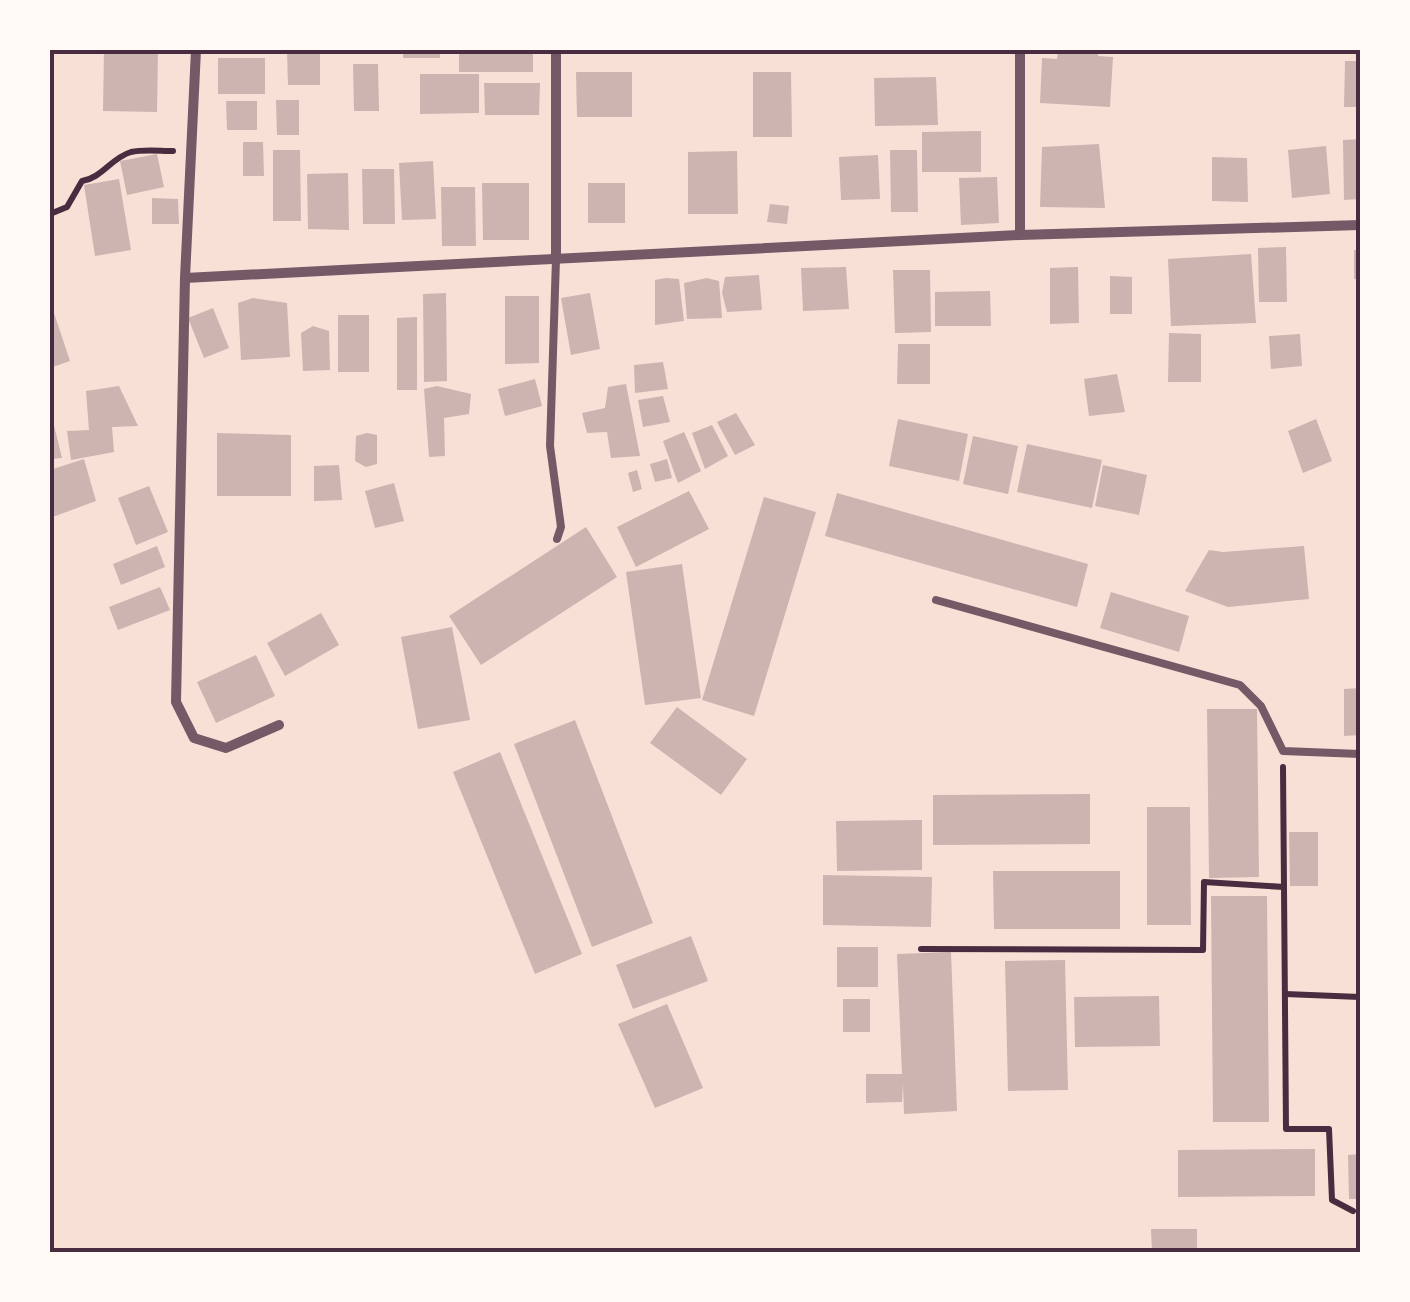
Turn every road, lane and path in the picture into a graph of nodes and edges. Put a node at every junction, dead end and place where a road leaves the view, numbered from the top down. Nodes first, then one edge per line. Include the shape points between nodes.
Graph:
1 (196, 50) edge
2 (556, 50) edge
3 (1020, 50) edge
4 (194, 149) junction
5 (50, 214) edge
6 (1360, 225) edge
7 (1020, 235) junction
8 (556, 260) junction
9 (185, 278) junction
10 (557, 540) dead end
11 (936, 600) dead end
12 (278, 725) dead end
13 (1283, 751) junction
14 (1360, 754) edge
15 (1284, 887) junction
16 (920, 949) dead end
17 (1285, 994) junction
18 (1360, 997) edge
19 (1353, 1211) dead end

1 - 4 street
2 - 8 street
3 - 7 street
4 - 5 path via 131,152 82,181 66,208
4 - 9 street
6 - 7 street
7 - 8 street
8 - 9 street
8 - 10 lane via 550,446
9 - 12 street via 176,702 194,738 226,748
11 - 13 lane via 1240,685 1261,706
13 - 14 lane
13 - 15 path
15 - 16 path via 1204,882 1203,950
15 - 17 path
17 - 18 path
17 - 19 path via 1286,1130 1329,1129 1332,1200

